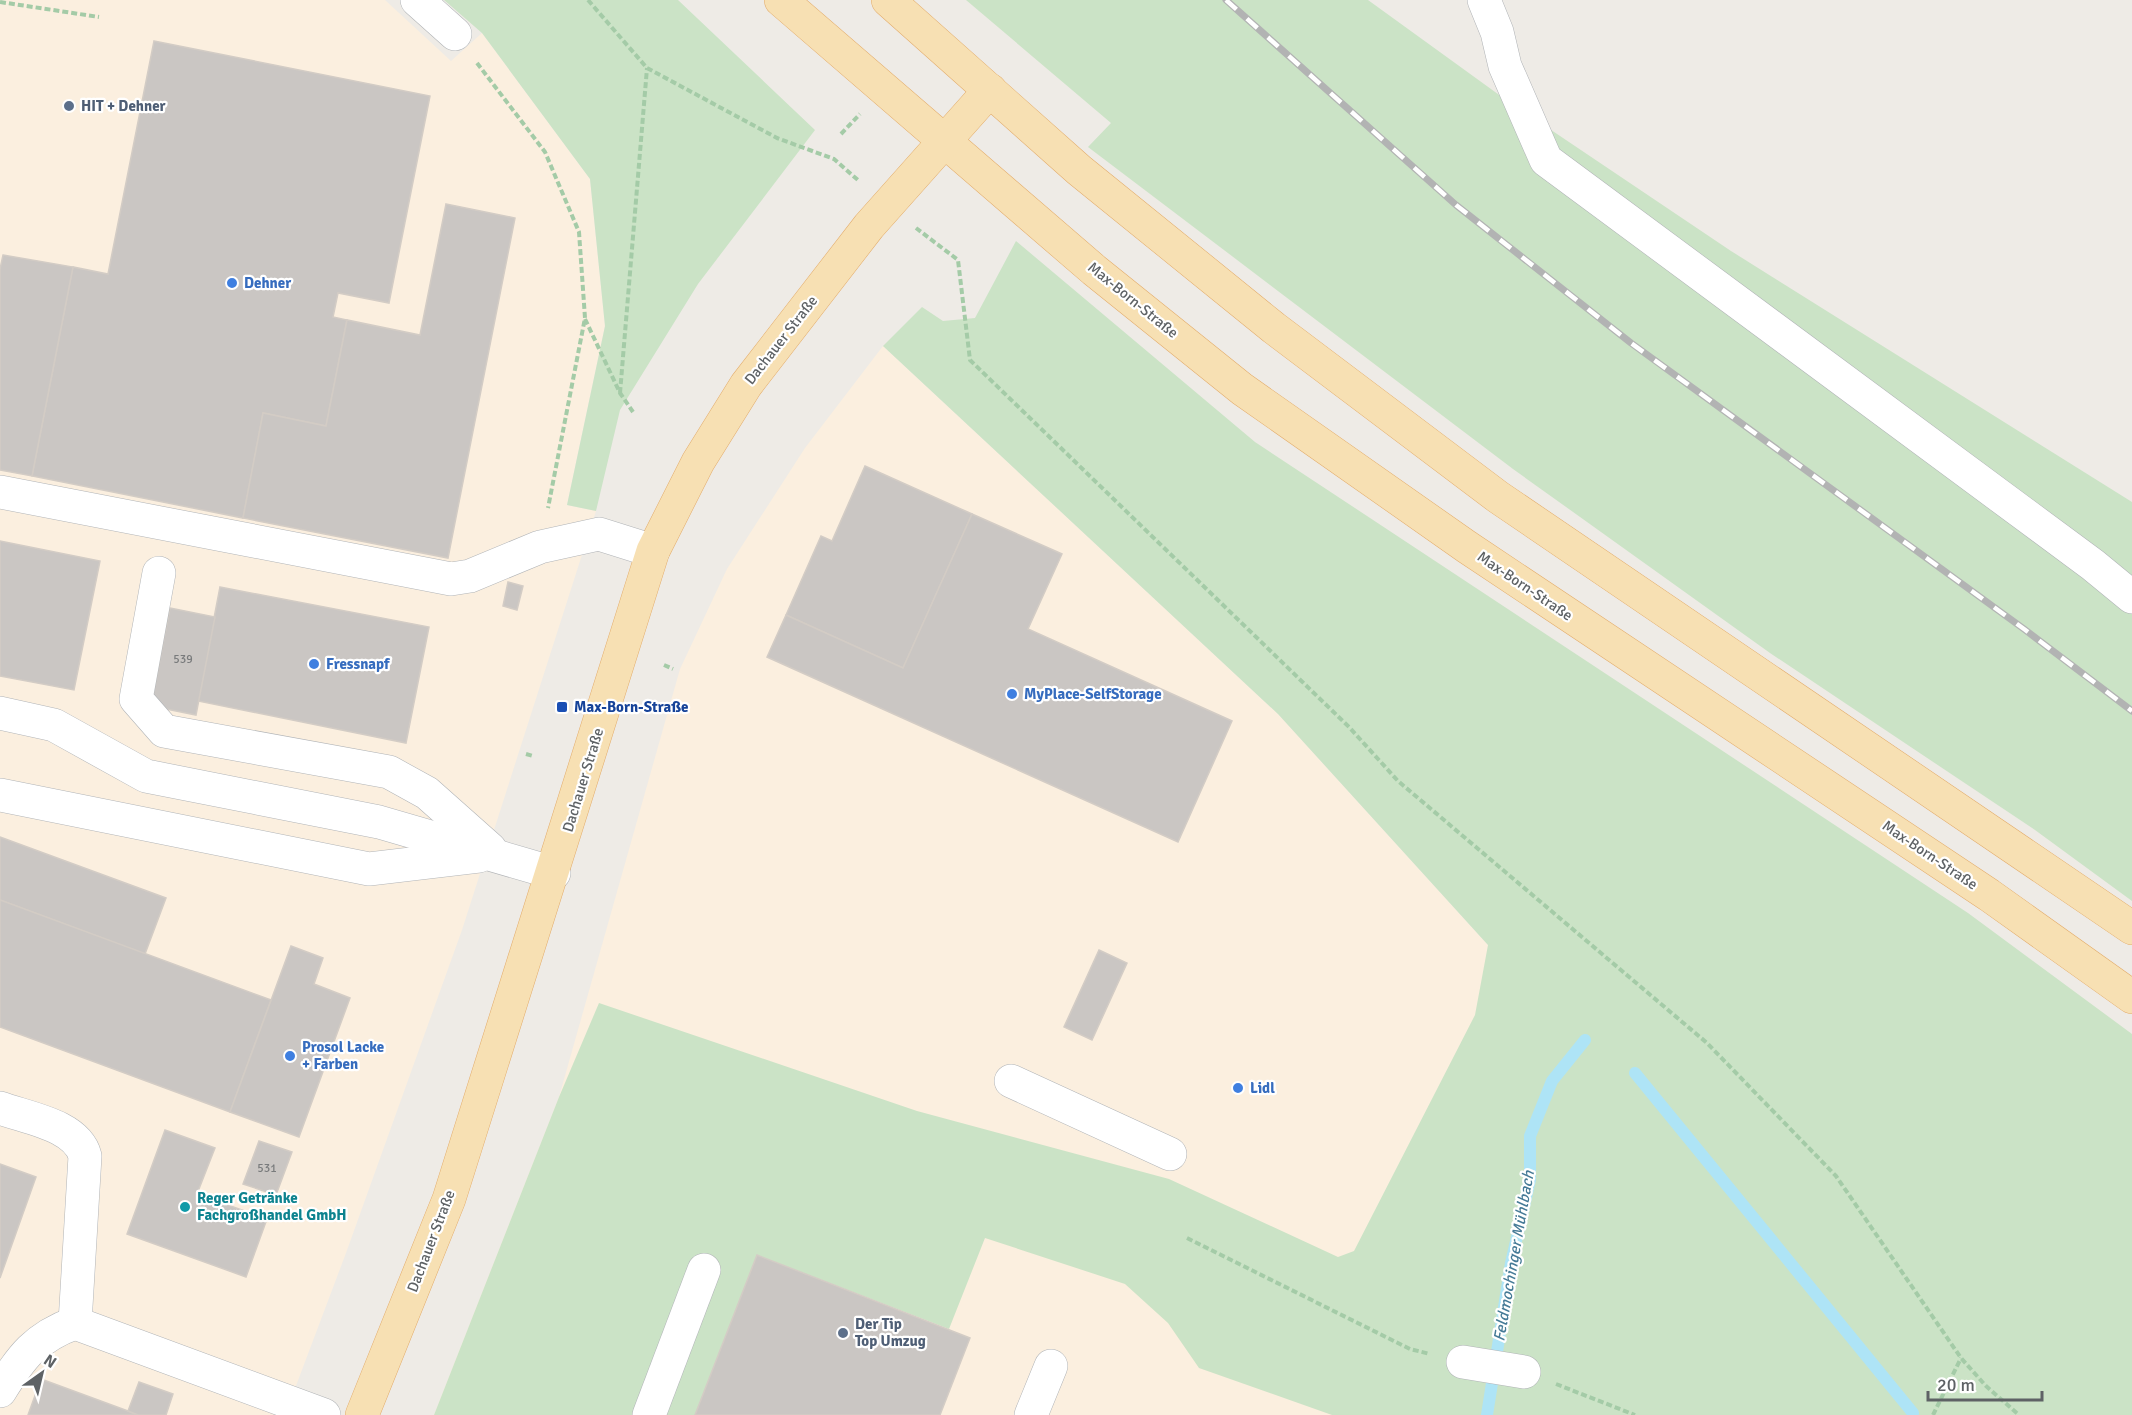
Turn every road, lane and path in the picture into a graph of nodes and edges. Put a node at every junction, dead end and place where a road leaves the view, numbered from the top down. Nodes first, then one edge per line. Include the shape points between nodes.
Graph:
1 (417, 0) edge
2 (588, 0) edge
3 (781, 0) edge
4 (888, 0) edge
5 (1484, 0) edge
6 (0, 2) edge
7 (99, 17) dead end
8 (455, 34) joint
9 (647, 69) junction
10 (990, 90) junction
11 (945, 140) junction
12 (834, 159) dead end
13 (958, 260) dead end
14 (585, 318) junction
15 (620, 393) junction
16 (633, 412) dead end
17 (0, 492) edge
18 (540, 546) junction
19 (653, 551) junction
20 (159, 573) dead end
21 (2132, 597) edge
22 (664, 665) dead end
23 (673, 669) dead end
24 (0, 713) edge
25 (526, 754) dead end
26 (533, 756) dead end
27 (0, 795) edge
28 (495, 854) junction
29 (554, 873) junction
30 (2132, 928) edge
31 (2132, 997) edge
32 (1011, 1081) dead end
33 (0, 1108) edge
34 (1170, 1154) dead end
35 (1187, 1238) dead end
36 (704, 1270) dead end
37 (75, 1323) junction
38 (1961, 1358) junction
39 (1463, 1362) joint
40 (1051, 1366) dead end
41 (1524, 1372) joint
42 (0, 1391) edge
43 (324, 1415) edge
44 (362, 1415) edge
45 (649, 1415) edge
46 (1031, 1415) edge
47 (1635, 1415) edge
48 (1933, 1415) edge
49 (2019, 1415) edge

1 - 8 street
2 - 9 path
3 - 11 main road
4 - 10 main road
5 - 21 street via 1505,66 1546,160
6 - 7 path
8 - 14 path via 545,152 579,232
9 - 12 path via 777,138
9 - 15 path
10 - 11 main road, Dachauer Straße
10 - 30 main road via 1079,171 1274,328 1498,497
11 - 19 main road, Dachauer Straße via 869,226 746,385 698,462
11 - 31 main road, Max-Born-Straße via 1094,270 1242,389 1467,547 1989,895
13 - 38 path via 970,360 1349,728 1398,781 1707,1043 1836,1176
14 - 15 path
14 - 18 path
15 - 16 path
17 - 18 street via 451,579 470,576
18 - 19 street via 599,534
19 - 29 main road, Dachauer Straße
20 - 28 street via 136,699 164,731 389,772 427,792
22 - 23 path
24 - 28 street via 54,725 146,776 379,822
25 - 26 path
27 - 28 street via 369,869
28 - 29 street
29 - 44 main road, Dachauer Straße via 449,1198
32 - 34 street
33 - 37 street via 66,1132 82,1146 85,1156
35 - 39 path via 1410,1349
36 - 45 street
37 - 42 street via 51,1332 21,1358
37 - 43 street
38 - 48 path
38 - 49 path
39 - 41 street
40 - 46 street
41 - 47 path

